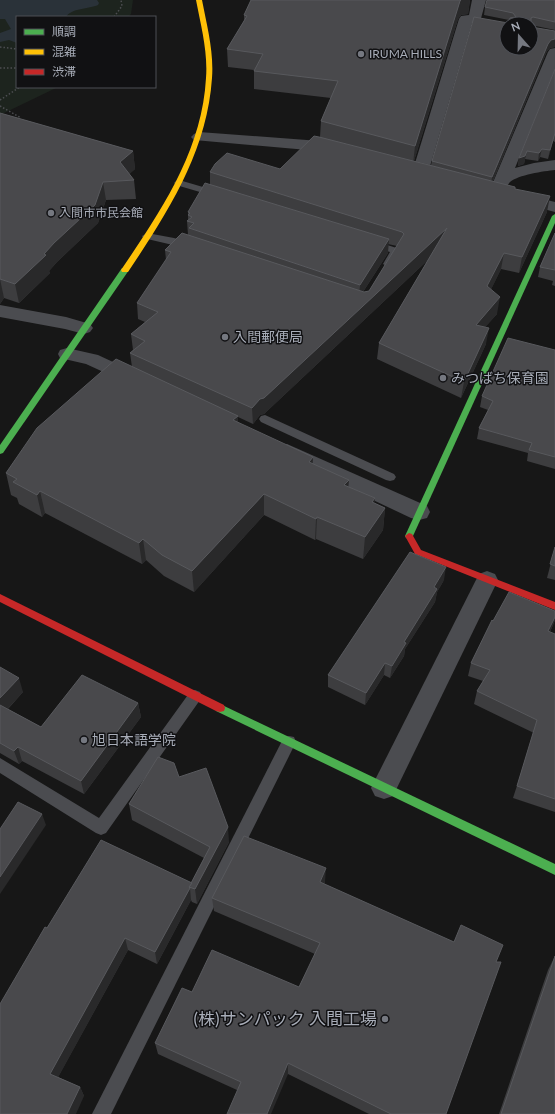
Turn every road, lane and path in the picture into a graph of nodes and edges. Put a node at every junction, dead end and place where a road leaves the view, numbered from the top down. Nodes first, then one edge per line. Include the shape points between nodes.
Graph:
1 (121, 0) edge
2 (199, 0) edge
3 (479, 0) edge
4 (115, 16) edge
5 (0, 47) edge
6 (16, 49) edge
7 (555, 52) edge
8 (0, 68) edge
9 (16, 68) edge
10 (18, 88) edge
11 (0, 100) edge
12 (0, 106) edge
13 (21, 118) edge
14 (199, 137) junction
15 (351, 154) edge
16 (555, 165) edge
17 (405, 169) edge
18 (179, 183) junction
19 (494, 188) junction
20 (224, 196) edge
21 (555, 207) edge
22 (555, 216) edge
23 (147, 236) junction
24 (359, 239) edge
25 (196, 249) edge
26 (384, 271) edge
27 (0, 311) edge
28 (84, 328) junction
29 (67, 354) junction
30 (148, 386) edge
31 (265, 419) dead end
32 (269, 443) edge
33 (0, 451) edge
34 (390, 477) dead end
35 (419, 512) junction
36 (487, 580) junction
37 (0, 598) edge
38 (555, 606) edge
39 (195, 696) junction
40 (289, 742) junction
41 (0, 766) edge
42 (384, 788) junction
43 (555, 870) edge
44 (101, 1114) edge

1 - 4 path via 122,6
2 - 14 street via 208,37 210,65 206,113
3 - 17 street via 481,20 466,19 428,175
5 - 6 path
7 - 19 street
8 - 9 path
10 - 11 path
12 - 13 path
14 - 15 street via 320,146
14 - 18 street
16 - 19 street via 516,172
18 - 20 lane
18 - 23 street
19 - 21 street
22 - 35 street
23 - 25 lane via 174,241
23 - 28 street
24 - 26 lane via 396,251
27 - 28 street
28 - 29 street
29 - 30 street via 91,359
29 - 33 street
31 - 34 lane
32 - 35 street
35 - 36 street via 409,537 418,552
36 - 38 street
36 - 42 street
37 - 39 street
39 - 40 street
39 - 41 lane via 101,828
40 - 42 street
40 - 44 lane
42 - 43 street

